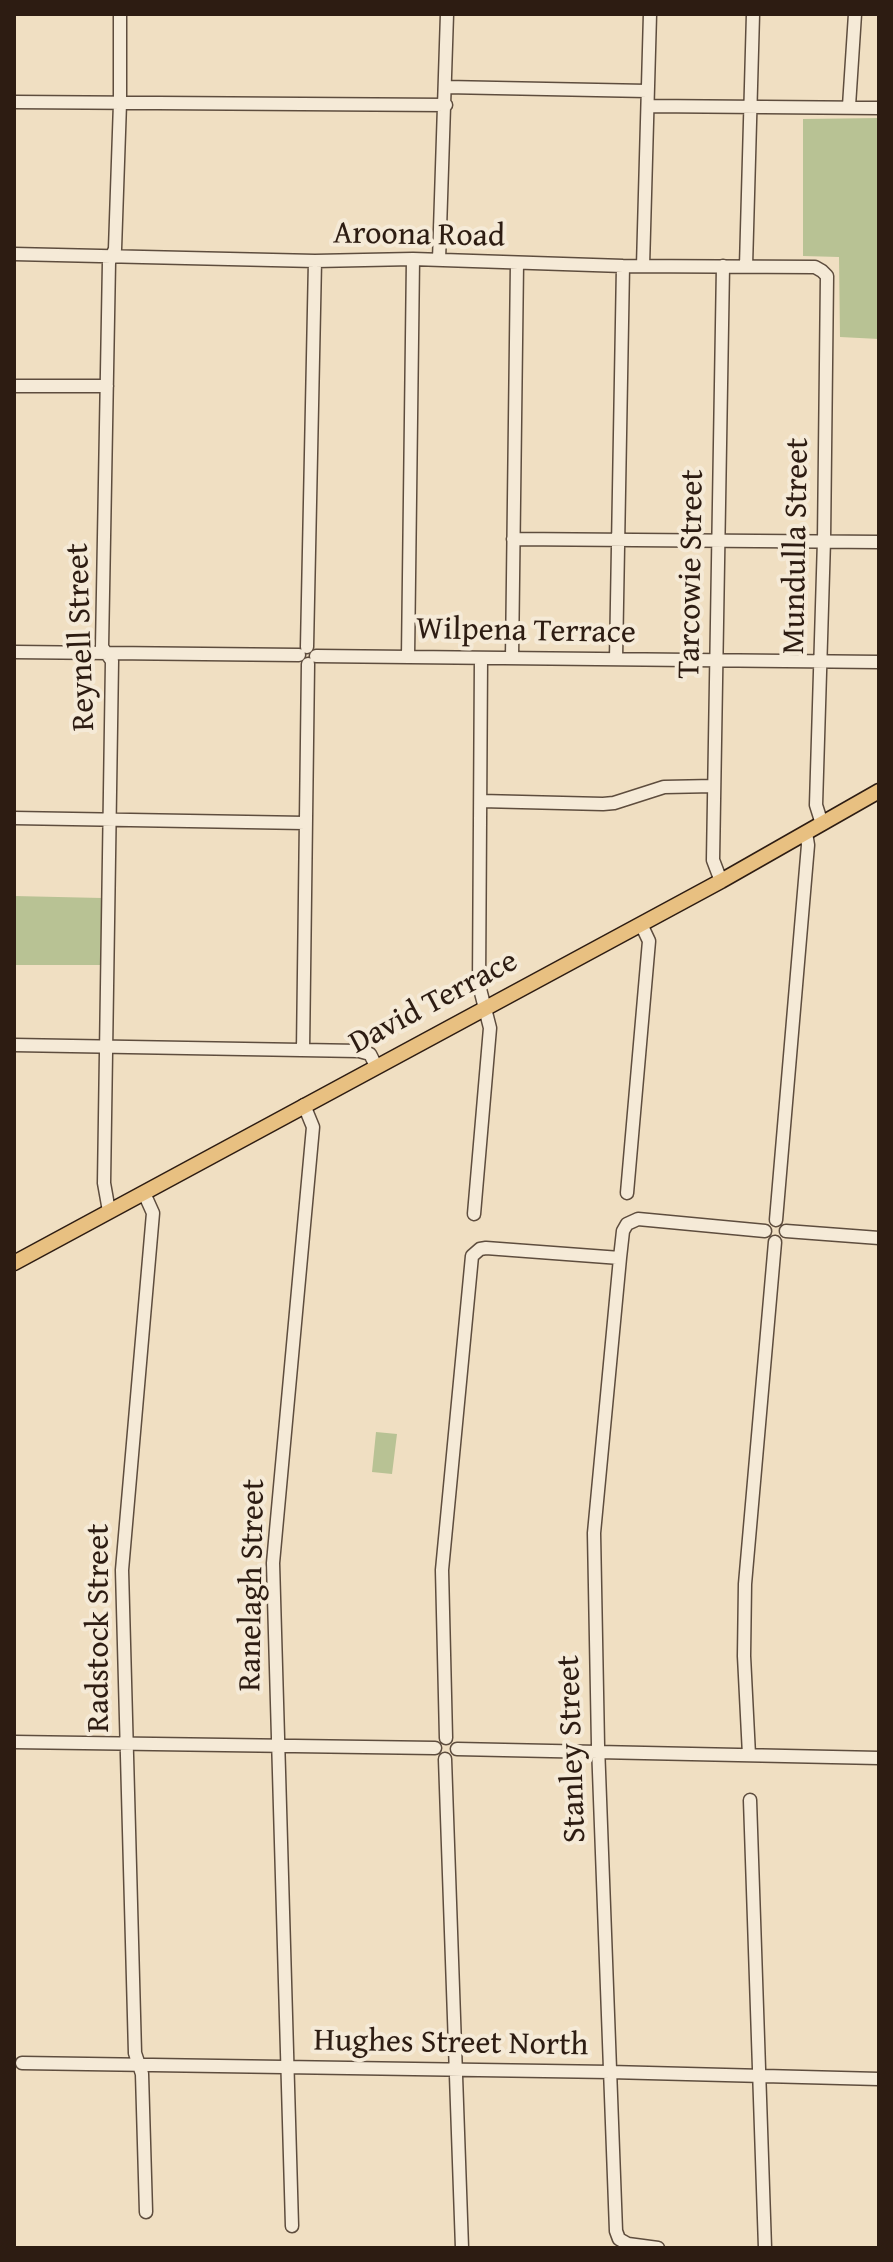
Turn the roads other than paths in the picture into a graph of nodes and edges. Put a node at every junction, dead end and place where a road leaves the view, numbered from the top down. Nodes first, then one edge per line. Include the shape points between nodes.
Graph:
1 (120, 14) edge
2 (447, 14) edge
3 (650, 14) edge
4 (753, 14) edge
5 (855, 14) edge
6 (446, 87) junction
7 (647, 91) junction
8 (14, 102) edge
9 (120, 103) junction
10 (446, 105) junction
11 (648, 106) junction
12 (849, 106) junction
13 (751, 107) junction
14 (879, 108) edge
15 (14, 254) edge
16 (110, 255) junction
17 (413, 259) junction
18 (439, 260) junction
19 (315, 261) junction
20 (517, 263) junction
21 (623, 266) junction
22 (643, 266) junction
23 (723, 266) junction
24 (746, 266) junction
25 (822, 271) joint
26 (14, 386) edge
27 (107, 386) junction
28 (719, 538) junction
29 (513, 539) junction
30 (618, 539) junction
31 (824, 540) junction
32 (879, 542) edge
33 (14, 652) edge
34 (106, 654) junction
35 (308, 655) junction
36 (408, 657) junction
37 (481, 658) junction
38 (512, 658) junction
39 (616, 659) junction
40 (716, 660) junction
41 (821, 661) junction
42 (879, 662) edge
43 (714, 786) junction
44 (879, 791) edge
45 (481, 801) junction
46 (14, 818) edge
47 (110, 820) junction
48 (305, 823) junction
49 (822, 824) junction
50 (806, 833) junction
51 (721, 881) junction
52 (641, 924) junction
53 (485, 1008) junction
54 (14, 1045) edge
55 (107, 1047) junction
56 (303, 1050) junction
57 (376, 1066) junction
58 (304, 1105) junction
59 (144, 1193) junction
60 (627, 1193) dead end
61 (109, 1211) junction
62 (474, 1214) dead end
63 (776, 1220) junction
64 (765, 1231) junction
65 (786, 1231) junction
66 (879, 1238) edge
67 (775, 1242) junction
68 (620, 1258) junction
69 (14, 1263) edge
70 (446, 1738) junction
71 (14, 1742) edge
72 (126, 1745) junction
73 (277, 1746) junction
74 (435, 1748) junction
75 (457, 1749) junction
76 (598, 1751) junction
77 (749, 1755) junction
78 (879, 1758) edge
79 (445, 1759) junction
80 (750, 1800) dead end
81 (22, 2063) dead end
82 (139, 2065) junction
83 (288, 2069) junction
84 (457, 2071) junction
85 (610, 2072) junction
86 (761, 2077) junction
87 (879, 2079) edge
88 (146, 2212) dead end
89 (292, 2226) dead end
90 (462, 2248) edge
91 (658, 2248) edge
92 (765, 2248) edge

1 - 9 street, Reynell Street
2 - 6 street
3 - 7 street
4 - 13 street
5 - 12 street
6 - 7 street
6 - 10 street
7 - 11 street
8 - 9 street
9 - 10 street
9 - 16 street, Reynell Street via 115,249
10 - 18 street
11 - 13 street
11 - 22 street
12 - 13 street
12 - 14 street
13 - 24 street
15 - 16 street, Aroona Road
16 - 19 street, Aroona Road
16 - 27 street, Reynell Street
17 - 18 street, Aroona Road
17 - 19 street, Aroona Road
17 - 36 street
18 - 20 street, Aroona Road
19 - 35 street
20 - 21 street, Aroona Road
20 - 29 street
21 - 22 street, Aroona Road
21 - 30 street
22 - 23 street, Aroona Road
23 - 24 street, Aroona Road
23 - 28 street, Tarcowie Street
24 - 25 street, Aroona Road
25 - 31 street, Mundulla Street via 827,276
26 - 27 street
27 - 34 street, Reynell Street via 102,647
28 - 30 street
28 - 31 street
28 - 40 street, Tarcowie Street
29 - 30 street
29 - 38 street
30 - 39 street
31 - 32 street
31 - 41 street, Mundulla Street
33 - 34 street, Wilpena Terrace
34 - 35 street, Wilpena Terrace
34 - 47 street, Reynell Street via 112,661
35 - 36 street, Wilpena Terrace
35 - 48 street
36 - 37 street, Wilpena Terrace
37 - 38 street, Wilpena Terrace
37 - 45 street
38 - 39 street, Wilpena Terrace
39 - 40 street, Wilpena Terrace
40 - 41 street, Wilpena Terrace
40 - 43 street, Tarcowie Street
41 - 42 street, Wilpena Terrace
41 - 49 street, Mundulla Street via 816,805
43 - 45 street via 664,787 603,804
43 - 51 street, Tarcowie Street via 713,860
44 - 49 main road, David Terrace
45 - 53 street via 479,985
46 - 47 street
47 - 48 street
47 - 55 street, Reynell Street
48 - 56 street
49 - 50 main road, David Terrace
50 - 51 main road, David Terrace
50 - 63 street
51 - 52 main road, David Terrace
52 - 53 main road, David Terrace
52 - 60 street via 649,941
53 - 57 main road, David Terrace
53 - 62 street via 490,1028
54 - 55 street
55 - 56 street
55 - 61 street, Reynell Street via 104,1183
56 - 57 street via 365,1052
57 - 58 main road, David Terrace
58 - 59 main road, David Terrace
58 - 73 street, Ranelagh Street via 313,1127 273,1563
59 - 61 main road, David Terrace
59 - 72 street, Radstock Street via 153,1213 122,1570
61 - 69 main road, David Terrace
63 - 64 street
63 - 65 street
64 - 67 street
64 - 68 street, Stanley Street via 632,1221 623,1231
65 - 66 street
65 - 67 street
67 - 77 street via 745,1584
68 - 70 street via 486,1248 474,1253 470,1262 442,1570
68 - 76 street, Stanley Street via 594,1533
70 - 74 street
70 - 75 street
71 - 72 street
72 - 73 street
72 - 82 street, Radstock Street
73 - 74 street
73 - 83 street, Ranelagh Street
74 - 79 street
75 - 76 street
75 - 79 street
76 - 77 street
76 - 85 street, Stanley Street
77 - 78 street
79 - 84 street
80 - 86 street
81 - 82 street, Hughes Street North
82 - 83 street, Hughes Street North
82 - 88 street, Radstock Street
83 - 84 street, Hughes Street North
83 - 89 street, Ranelagh Street
84 - 85 street, Hughes Street North
84 - 90 street
85 - 86 street, Hughes Street North
85 - 91 street, Stanley Street via 616,2231 628,2244
86 - 87 street, Hughes Street North
86 - 92 street

